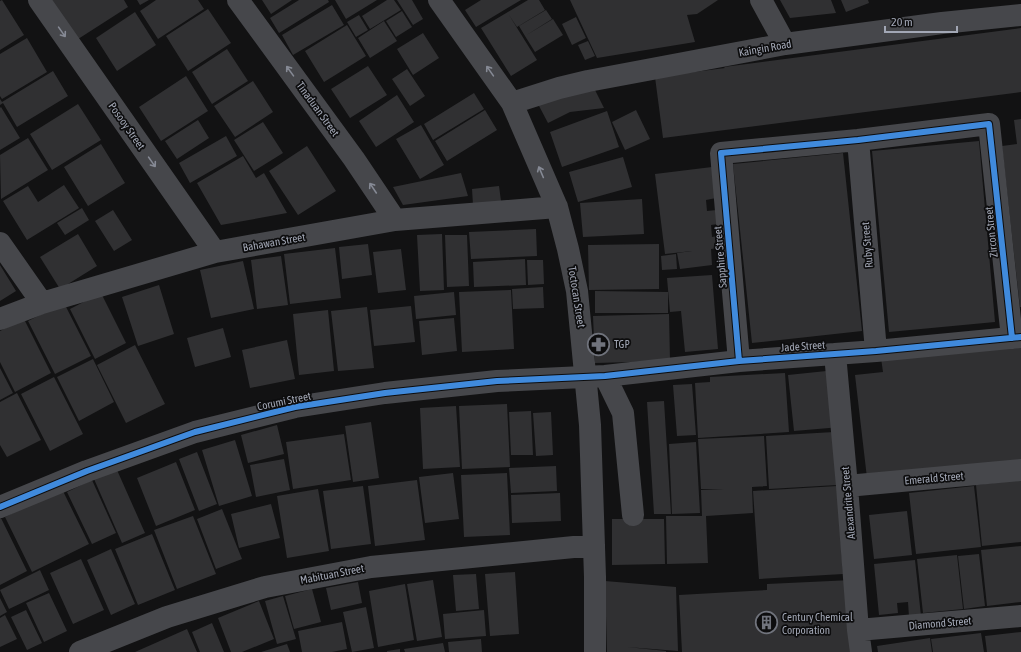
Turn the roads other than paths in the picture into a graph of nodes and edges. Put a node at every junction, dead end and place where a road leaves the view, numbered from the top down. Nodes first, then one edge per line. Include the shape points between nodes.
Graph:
1 (39, 0) edge
2 (238, 0) edge
3 (439, 0) edge
4 (761, 0) edge
5 (1021, 15) edge
6 (785, 44) junction
7 (512, 103) junction
8 (858, 140) junction
9 (556, 208) junction
10 (395, 220) junction
11 (0, 243) edge
12 (215, 252) junction
13 (42, 303) junction
14 (0, 319) edge
15 (1017, 338) edge
16 (876, 351) junction
17 (835, 354) junction
18 (739, 360) junction
19 (596, 376) junction
20 (1021, 470) edge
21 (847, 486) junction
22 (0, 507) edge
23 (633, 515) dead end
24 (594, 545) junction
25 (1021, 616) edge
26 (858, 630) junction
27 (80, 652) edge
28 (595, 652) edge
29 (861, 652) edge

1 -> 12 street, Posooy Street
10 -> 2 street, Tinaduan Street via 354,159
7 -> 3 street, Toctocan Street
4 - 6 street
5 - 6 street, Kaingin Road
6 - 7 street, Kaingin Road via 588,81
9 -> 7 street, Toctocan Street
8 - 15 street, Zircon Street via 989,124
8 - 16 street, Ruby Street
8 - 18 street, Sapphire Street via 721,153
9 - 10 street, Bahawan Street
9 - 19 street, Toctocan Street via 568,249
10 - 12 street, Bahawan Street
11 - 13 street
12 - 13 street, Bahawan Street
13 - 14 street, Bahawan Street
15 - 16 street, Jade Street
16 - 17 street, Jade Street
17 - 18 street, Jade Street
17 - 21 street, Alexandrite Street
18 - 19 street, Jade Street
19 - 22 street, Corumi Street via 498,381 392,392 294,407 195,432 87,471
19 - 23 street via 623,413
19 - 24 street, Toctocan Street via 590,425
20 - 21 street, Emerald Street
21 - 26 street, Alexandrite Street
24 - 27 street, Mabituan Street via 371,567 265,587 167,616
24 - 28 street, Toctocan Street
25 - 26 street, Diamond Street
26 - 29 street, Alexandrite Street

